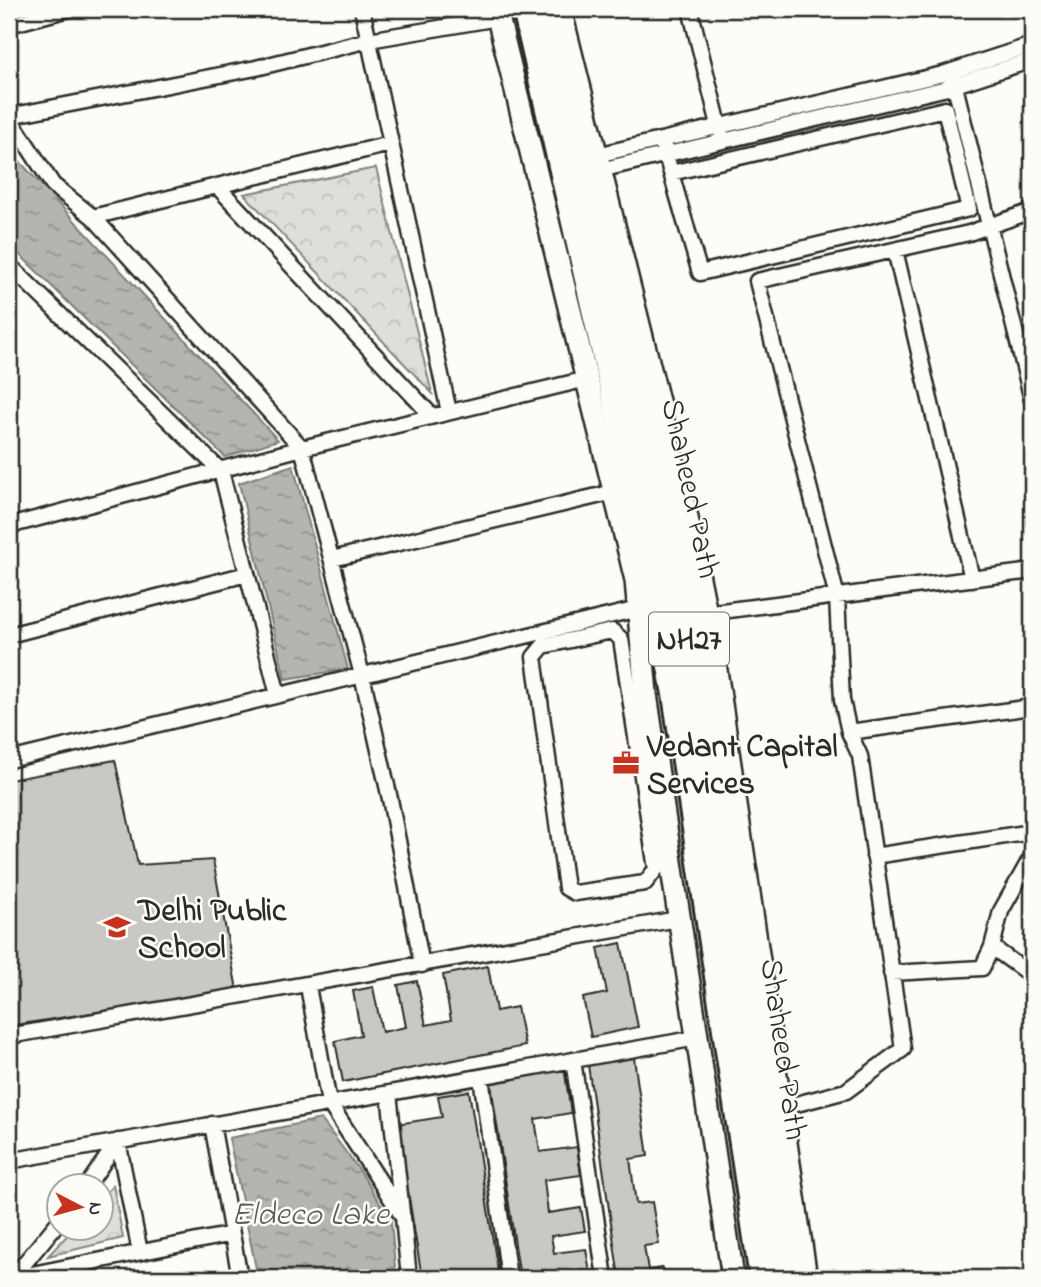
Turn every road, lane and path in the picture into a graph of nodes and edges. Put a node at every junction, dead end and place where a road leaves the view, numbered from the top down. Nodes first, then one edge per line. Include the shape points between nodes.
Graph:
1 (69, 9) edge
2 (362, 9) edge
3 (526, 9) edge
4 (547, 9) edge
5 (560, 9) edge
6 (690, 9) edge
7 (497, 13) edge
8 (9, 25) edge
9 (369, 40) junction
10 (1032, 45) edge
11 (1032, 60) edge
12 (953, 78) junction
13 (9, 116) edge
14 (721, 134) junction
15 (390, 144) junction
16 (664, 147) junction
17 (598, 163) junction
18 (671, 173) junction
19 (217, 186) junction
20 (1032, 211) edge
21 (93, 217) junction
22 (990, 226) junction
23 (895, 250) junction
24 (9, 265) edge
25 (587, 379) junction
26 (1032, 400) edge
27 (449, 412) junction
28 (432, 416) junction
29 (302, 448) junction
30 (221, 471) junction
31 (614, 492) junction
32 (9, 526) edge
33 (332, 559) junction
34 (1032, 570) edge
35 (247, 574) junction
36 (972, 579) junction
37 (837, 597) junction
38 (638, 609) junction
39 (706, 613) junction
40 (9, 635) edge
41 (362, 675) junction
42 (637, 690) junction
43 (278, 695) junction
44 (1032, 706) edge
45 (849, 732) junction
46 (9, 760) edge
47 (653, 796) junction
48 (1032, 832) edge
49 (874, 856) junction
50 (1032, 856) edge
51 (678, 919) junction
52 (992, 947) junction
53 (422, 965) junction
54 (891, 973) junction
55 (1032, 976) edge
56 (308, 986) junction
57 (11, 1033) edge
58 (697, 1038) junction
59 (573, 1060) junction
60 (481, 1077) junction
61 (389, 1093) junction
62 (329, 1103) junction
63 (781, 1108) junction
64 (212, 1124) junction
65 (118, 1141) junction
66 (9, 1161) edge
67 (96, 1172) edge
68 (403, 1217) junction
69 (232, 1234) junction
70 (46, 1237) edge
71 (140, 1252) junction
72 (13, 1277) edge
73 (240, 1278) edge
74 (409, 1278) edge
75 (509, 1278) edge
76 (605, 1278) edge
77 (733, 1278) edge
78 (763, 1278) edge
79 (785, 1278) edge
80 (806, 1278) edge

1 - 8 street
2 - 9 street
3 - 78 highway, Shaheed Path / NH27 via 649,545 676,694
4 - 79 highway, Shaheed Path / NH27 via 675,561
5 - 17 street
6 - 14 street
7 - 9 street
7 - 25 street
9 - 13 street via 256,68
9 - 15 street
10 - 12 street
11 - 12 street
12 - 14 street
12 - 22 street
13 - 21 street via 53,185
14 - 16 street
15 - 19 street
15 - 27 street
16 - 17 street
16 - 18 street
17 - 39 street via 686,513
18 - 18 street via 700,273 969,209 945,109
19 - 21 street
19 - 28 street
20 - 22 street
21 - 29 street
22 - 23 street
22 - 26 street
23 - 36 street
23 - 37 street via 757,281
24 - 30 street
25 - 27 street
25 - 31 street
27 - 28 street
28 - 29 street
29 - 30 street
29 - 33 street
30 - 32 street
30 - 35 street
31 - 33 street
31 - 38 street via 636,580
33 - 41 street
34 - 36 street
35 - 40 street
35 - 43 street
36 - 37 street
37 - 39 street
37 - 45 street via 842,700
38 - 41 street
38 - 42 street
39 - 63 street
41 - 43 street
41 - 53 street
42 - 47 street
42 - 47 street via 621,639 612,631 543,646 534,657 566,888 575,893 645,883 656,869
43 - 46 street
44 - 45 street
45 - 49 street via 860,756
47 - 51 street
48 - 49 street
49 - 54 street
50 - 52 street via 1001,911
51 - 53 street
51 - 58 street
52 - 54 street via 982,968
52 - 55 street
53 - 56 street
54 - 63 street via 902,1049 846,1091
56 - 57 street
56 - 62 street
58 - 59 street
58 - 77 street
59 - 60 street
59 - 76 street
60 - 61 street
60 - 75 street
61 - 62 street
61 - 68 street
62 - 64 street
62 - 68 street
63 - 80 street
64 - 65 street
64 - 69 street
65 - 66 street
65 - 67 street
65 - 71 street
68 - 74 street
69 - 71 street
69 - 73 street
70 - 72 street
71 - 72 street

